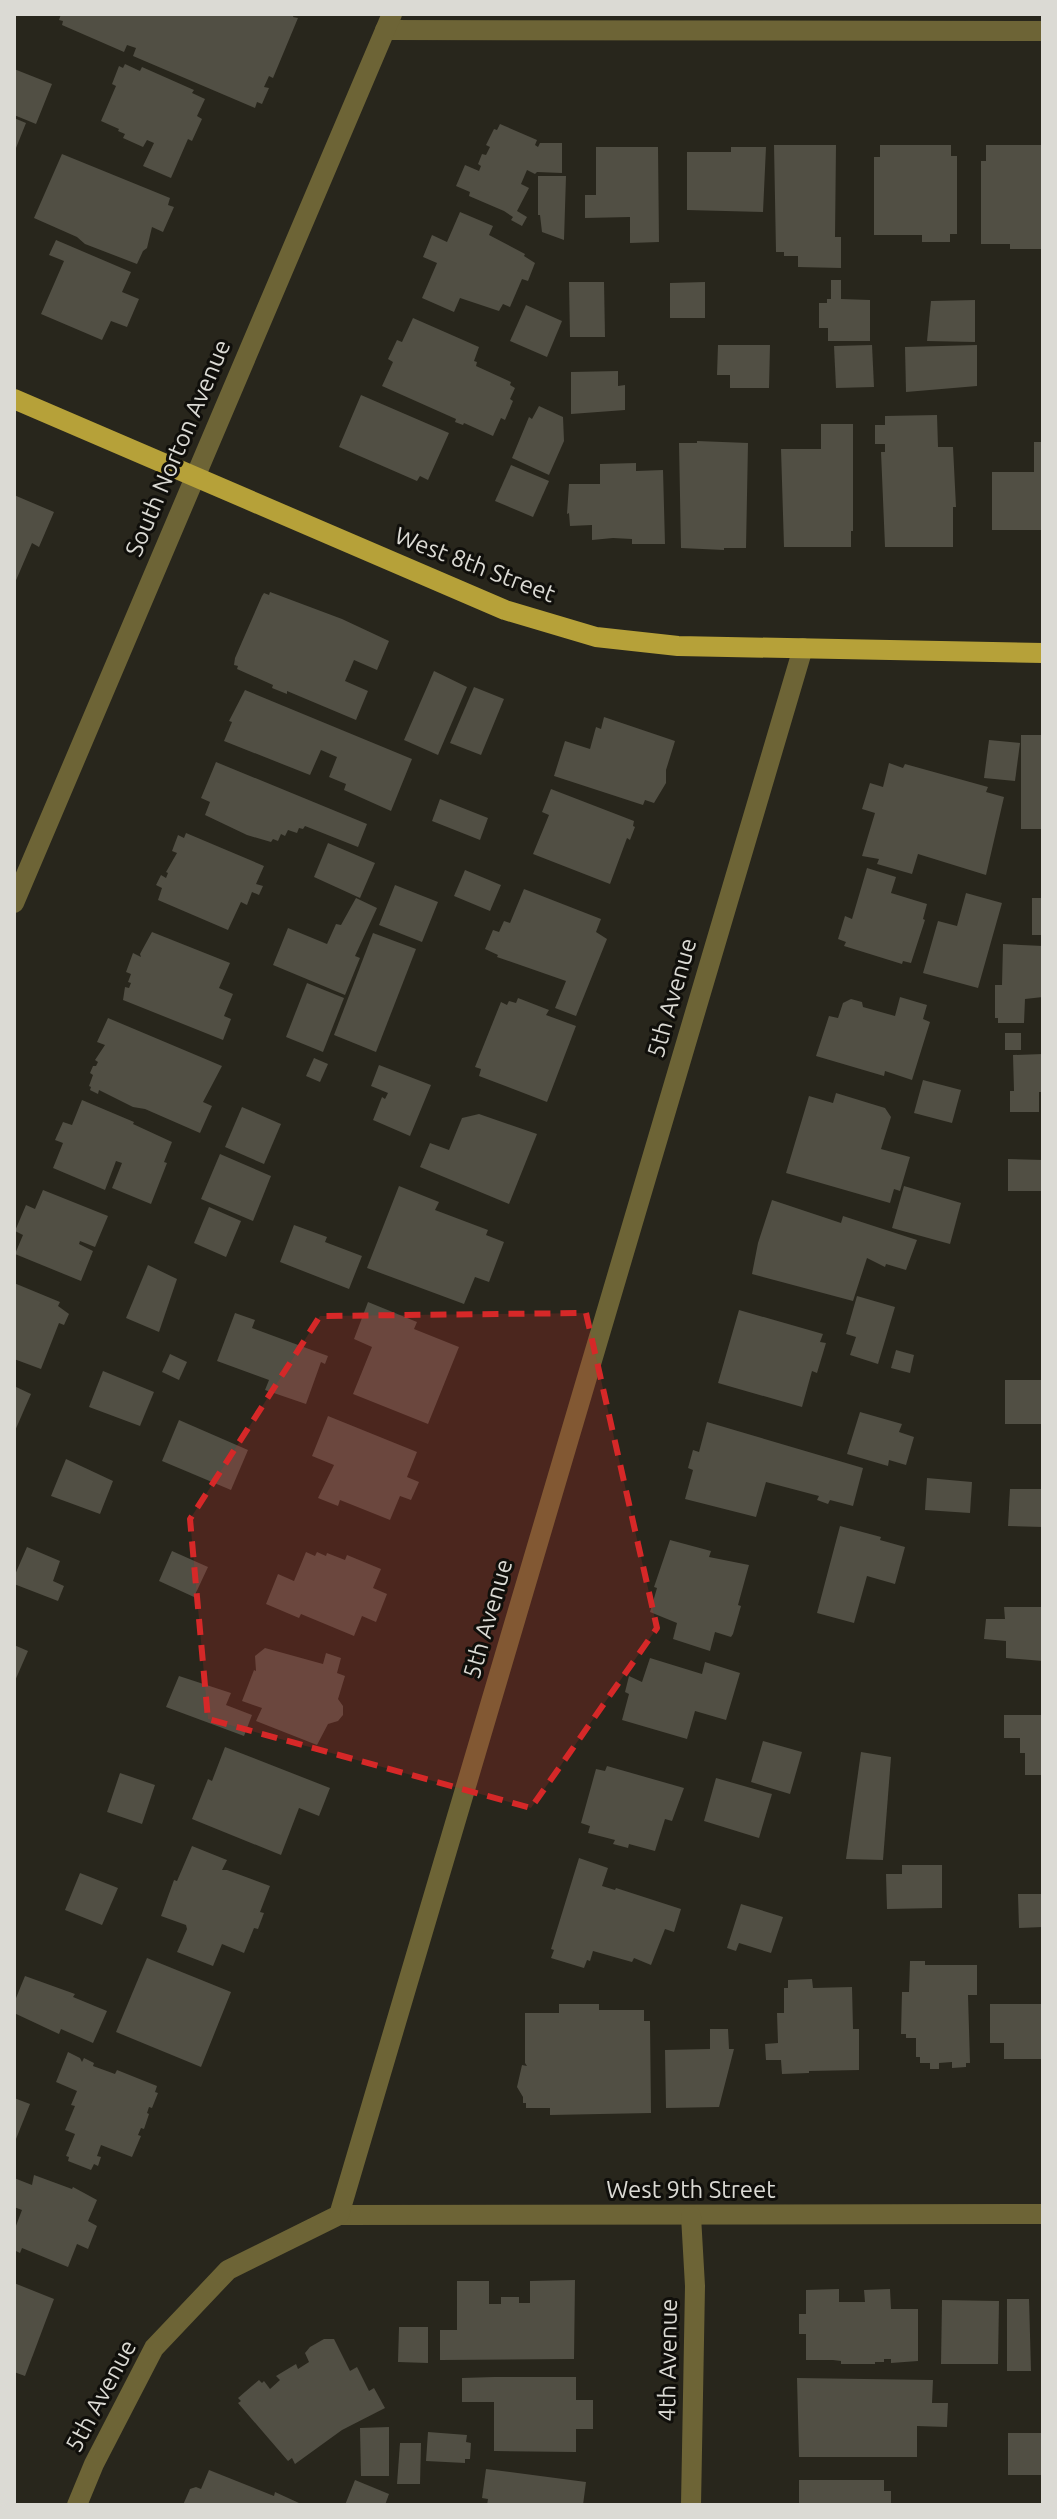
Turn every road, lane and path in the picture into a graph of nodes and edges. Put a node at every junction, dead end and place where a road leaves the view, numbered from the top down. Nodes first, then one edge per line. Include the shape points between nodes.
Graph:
1 (389, 22) edge
2 (1043, 31) edge
3 (14, 399) edge
4 (196, 477) junction
5 (803, 648) junction
6 (1043, 653) edge
7 (14, 903) edge
8 (1043, 2214) edge
9 (339, 2215) junction
10 (691, 2216) junction
11 (77, 2505) edge
12 (691, 2505) edge

1 - 2 street
1 - 4 street, South Norton Avenue
3 - 4 main road, West 8th Street
4 - 5 main road, West 8th Street via 505,610 596,637 678,646
4 - 7 street, South Norton Avenue
5 - 6 main road, West 8th Street
5 - 9 street, 5th Avenue
8 - 10 street, West 9th Street
9 - 10 street, West 9th Street
9 - 11 street, 5th Avenue via 228,2270 154,2348
10 - 12 street, 4th Avenue

